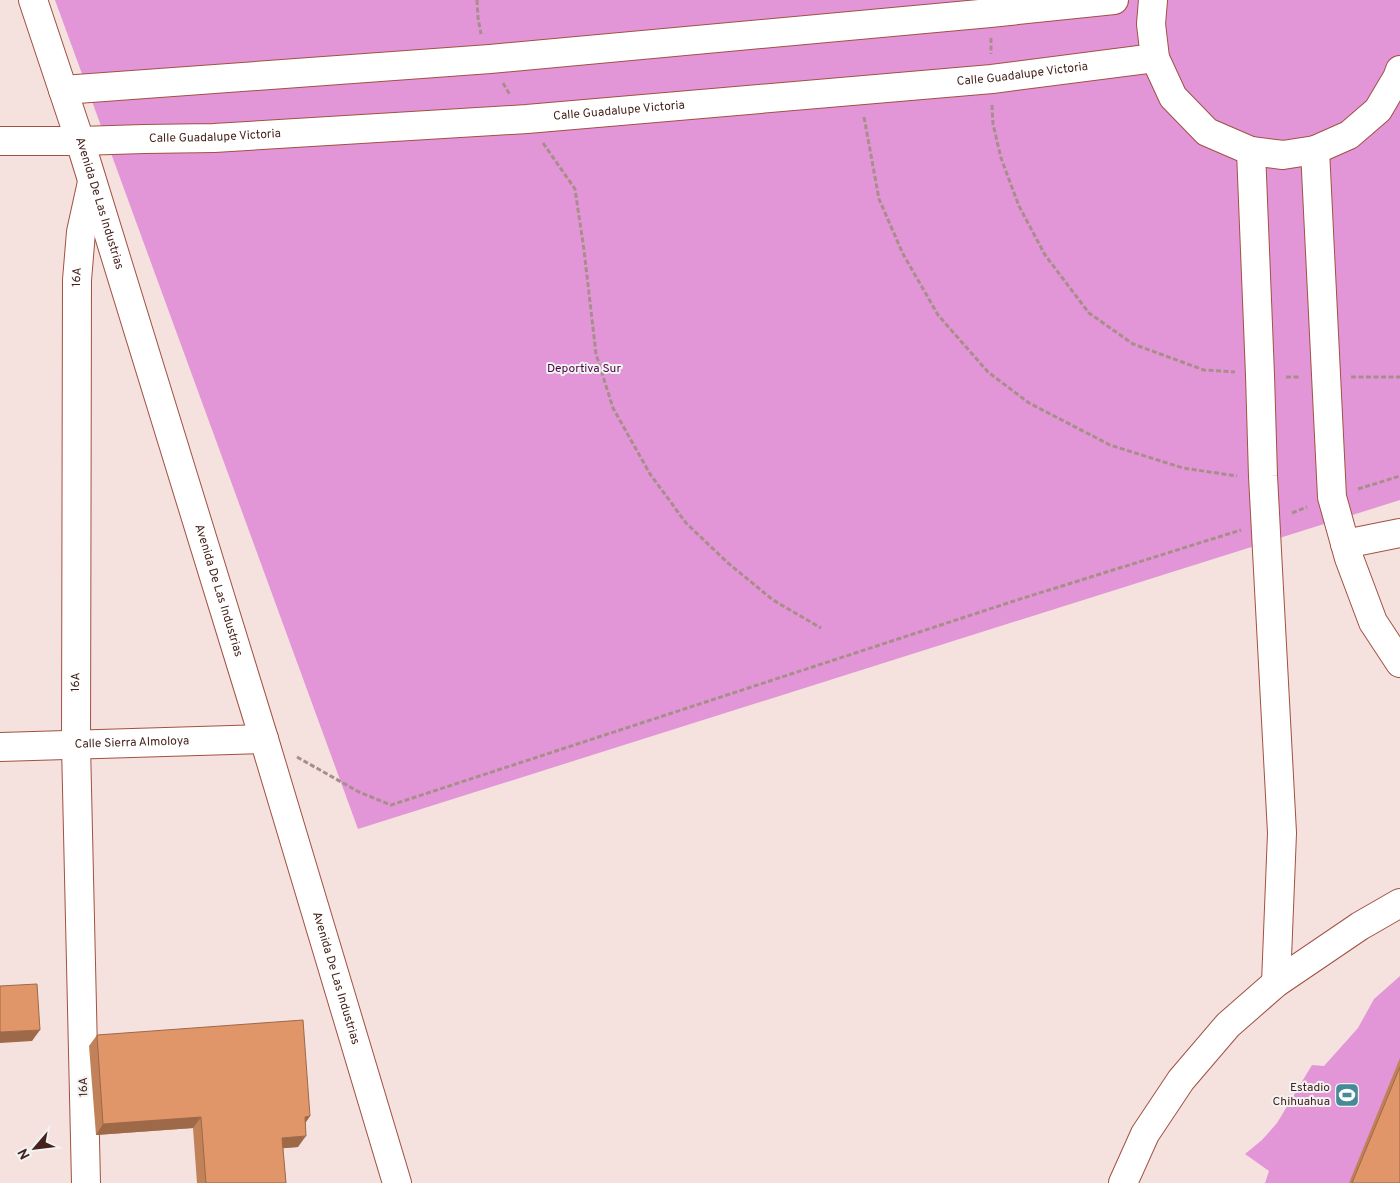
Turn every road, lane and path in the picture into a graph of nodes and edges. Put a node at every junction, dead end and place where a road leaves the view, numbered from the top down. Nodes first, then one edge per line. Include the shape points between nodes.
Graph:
1 (33, 0) edge
2 (477, 0) edge
3 (1114, 0) edge
4 (1154, 0) edge
5 (990, 13) junction
6 (1155, 58) junction
7 (490, 59) junction
8 (1400, 70) edge
9 (992, 79) junction
10 (63, 90) junction
11 (859, 90) junction
12 (527, 120) junction
13 (0, 141) edge
14 (80, 141) junction
15 (1315, 150) junction
16 (1251, 151) junction
17 (92, 182) junction
18 (1326, 374) junction
19 (1260, 375) junction
20 (1400, 377) edge
21 (1263, 476) junction
22 (1400, 476) edge
23 (1332, 497) junction
24 (1266, 523) junction
25 (1400, 533) edge
26 (1345, 544) junction
27 (820, 628) dead end
28 (1400, 663) edge
29 (264, 739) junction
30 (76, 745) junction
31 (0, 747) edge
32 (1400, 903) edge
33 (1276, 983) junction
34 (86, 1183) edge
35 (397, 1183) edge
36 (1123, 1183) edge

1 - 10 street, Avenida De Las Industrias
2 - 7 path via 484,47
3 - 5 street
4 - 6 street via 1151,24
5 - 7 street
5 - 9 path
6 - 9 street, Calle Guadalupe Victoria
6 - 16 street via 1173,97 1207,132
7 - 10 street
7 - 12 path
8 - 15 street via 1378,110 1349,135
9 - 11 street, Calle Guadalupe Victoria
9 - 19 path via 993,124 1001,158 1019,206 1045,255 1089,313 1133,344 1204,370
10 - 14 street, Avenida De Las Industrias
11 - 12 street, Calle Guadalupe Victoria
11 - 21 path via 880,199 902,254 938,315 988,372 1029,403 1110,445 1184,468 1232,476
12 - 14 street, Calle Guadalupe Victoria via 214,138
12 - 27 path via 575,189 596,354 613,408 650,474 686,523 728,563 773,600
13 - 14 street, Calle Guadalupe Victoria
14 - 17 street, Avenida De Las Industrias
15 - 16 street via 1283,155
15 - 18 street
16 - 19 street
17 - 29 street, Avenida De Las Industrias
17 - 30 street, 16A via 81,232 77,280
18 - 19 path via 1291,378
18 - 20 path
18 - 23 street
19 - 21 street
21 - 24 street
22 - 23 path
23 - 24 path
23 - 26 street
24 - 29 path via 1014,601 391,805 359,792
24 - 33 street via 1282,833
25 - 26 street
26 - 28 street via 1372,622
29 - 30 street, Calle Sierra Almoloya
29 - 35 street, Avenida De Las Industrias
30 - 31 street, Calle Sierra Almoloya
30 - 34 street, 16A
32 - 33 street
33 - 36 street via 1228,1025 1180,1080 1145,1134

